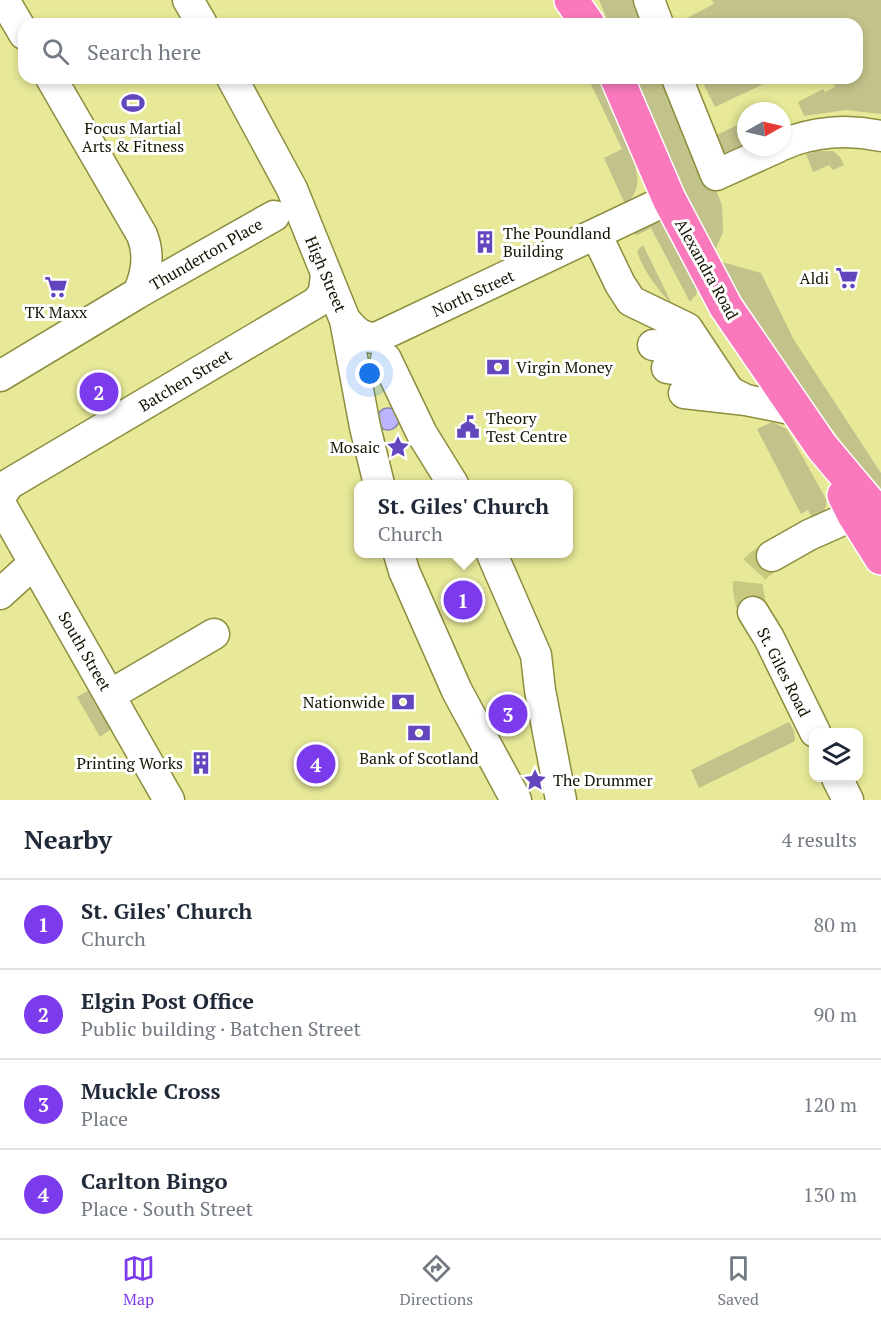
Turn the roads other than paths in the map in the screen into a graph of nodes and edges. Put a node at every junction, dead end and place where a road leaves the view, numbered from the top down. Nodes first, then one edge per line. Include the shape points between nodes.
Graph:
1 (4, 0) edge
2 (188, 0) edge
3 (571, 0) edge
4 (587, 0) edge
5 (649, 0) edge
6 (198, 18) edge
7 (584, 18) edge
8 (593, 18) edge
9 (656, 18) edge
10 (18, 24) edge
11 (55, 84) edge
12 (235, 84) edge
13 (620, 84) edge
14 (680, 84) edge
15 (881, 136) edge
16 (791, 142) edge
17 (757, 156) edge
18 (669, 199) junction
19 (274, 216) dead end
20 (601, 232) junction
21 (326, 274) junction
22 (138, 293) junction
23 (345, 320) junction
24 (386, 359) dead end
25 (716, 370) junction
26 (0, 375) edge
27 (795, 410) junction
28 (379, 480) edge
29 (451, 480) edge
30 (0, 497) edge
31 (0, 503) edge
32 (867, 516) edge
33 (772, 556) tunnel mouth
34 (400, 558) edge
35 (494, 558) edge
36 (881, 558) edge
37 (34, 563) junction
38 (0, 594) edge
39 (753, 612) tunnel mouth
40 (214, 634) dead end
41 (110, 695) junction
42 (813, 728) edge
43 (839, 782) edge
44 (170, 800) edge
45 (516, 800) edge
46 (561, 800) edge
47 (848, 800) edge

1 - 10 street
2 - 6 street
3 - 7 highway
4 - 8 highway
5 - 9 street
11 - 22 street, Thunderton Place via 137,224 147,252
12 - 21 street, High Street via 292,189
13 - 18 highway, Alexandra Road
14 - 17 street via 716,174
15 - 16 street via 859,131 817,134
18 - 20 street, North Street
18 - 27 highway, Alexandra Road via 726,307
19 - 22 street, Thunderton Place
20 - 23 street, North Street via 376,338 357,334
20 - 25 street via 625,292 687,328
21 - 23 street, High Street
21 - 30 street, Batchen Street via 324,292 317,302 9,484
22 - 26 street, Thunderton Place
23 - 28 street, High Street
24 - 29 street via 422,434
25 - 25 street via 668,368
25 - 27 street
27 - 32 highway, Alexandra Road
31 - 37 street, South Street
32 - 33 street via 809,535
32 - 36 highway, Alexandra Road
34 - 45 street via 456,689
35 - 46 street via 536,655
37 - 38 street
37 - 41 street, South Street
39 - 42 street, St. Giles Road
40 - 41 street
41 - 44 street, South Street
43 - 47 street

